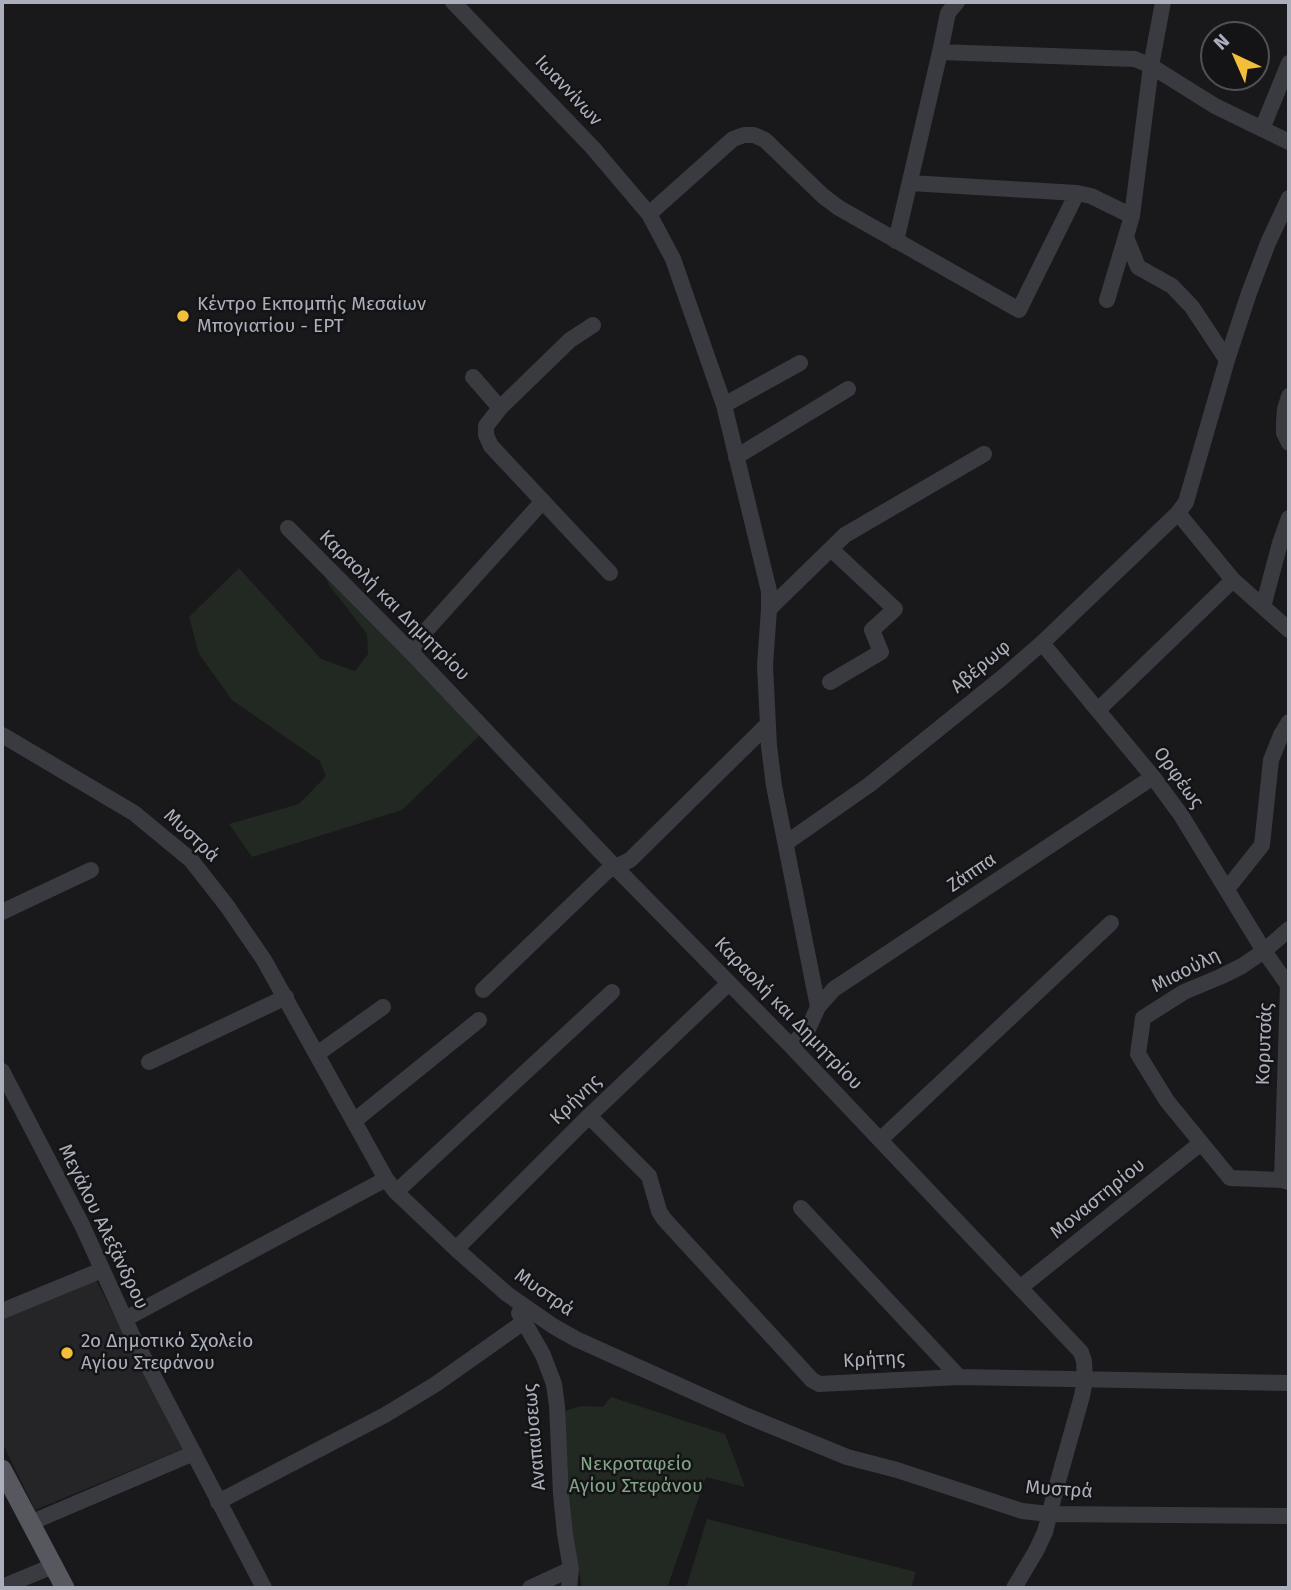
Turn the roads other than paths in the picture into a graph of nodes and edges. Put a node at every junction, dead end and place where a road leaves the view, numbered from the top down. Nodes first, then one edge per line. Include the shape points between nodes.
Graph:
1 (453, 2) edge
2 (957, 2) edge
3 (1163, 2) edge
4 (940, 52) junction
5 (1289, 63) edge
6 (1152, 66) junction
7 (1262, 129) junction
8 (1289, 142) edge
9 (911, 183) junction
10 (1077, 193) junction
11 (1289, 198) edge
12 (649, 214) junction
13 (1132, 216) junction
14 (1126, 236) junction
15 (896, 241) junction
16 (1107, 300) dead end
17 (593, 325) dead end
18 (1227, 360) junction
19 (800, 363) dead end
20 (472, 377) dead end
21 (848, 389) dead end
22 (1289, 396) edge
23 (724, 405) junction
24 (500, 408) junction
25 (1289, 443) edge
26 (984, 454) dead end
27 (736, 457) junction
28 (543, 502) junction
29 (1182, 507) junction
30 (1289, 518) edge
31 (288, 528) dead end
32 (831, 549) junction
33 (610, 573) dead end
34 (1233, 580) junction
35 (1263, 607) junction
36 (769, 609) junction
37 (1289, 629) edge
38 (1042, 643) junction
39 (411, 652) junction
40 (830, 682) dead end
41 (1098, 710) junction
42 (1289, 722) edge
43 (768, 725) junction
44 (2, 735) edge
45 (1153, 777) junction
46 (786, 843) junction
47 (616, 868) junction
48 (92, 870) dead end
49 (1227, 889) junction
50 (2, 912) edge
51 (1111, 923) dead end
52 (1289, 929) edge
53 (1264, 951) junction
54 (729, 983) junction
55 (483, 990) dead end
56 (612, 992) dead end
57 (286, 997) junction
58 (383, 1007) dead end
59 (818, 1007) junction
60 (479, 1020) dead end
61 (791, 1046) junction
62 (317, 1054) junction
63 (149, 1062) dead end
64 (2, 1071) edge
65 (589, 1116) junction
66 (354, 1121) junction
67 (881, 1139) junction
68 (1201, 1143) junction
69 (1285, 1181) edge
70 (391, 1186) junction
71 (801, 1208) dead end
72 (456, 1250) junction
73 (102, 1270) junction
74 (1021, 1287) junction
75 (506, 1294) junction
76 (2, 1311) edge
77 (125, 1320) junction
78 (525, 1321) junction
79 (959, 1377) junction
80 (1085, 1380) junction
81 (1289, 1382) edge
82 (194, 1453) junction
83 (2, 1469) edge
84 (218, 1502) junction
85 (1049, 1514) junction
86 (1289, 1516) edge
87 (30, 1523) junction
88 (53, 1566) junction
89 (570, 1569) junction
90 (2, 1587) edge
91 (65, 1588) edge
92 (264, 1588) edge
93 (530, 1588) edge
94 (569, 1588) edge
95 (1014, 1588) edge

1 - 12 street, Ιωαννίνων via 593,148
2 - 4 street via 948,13
3 - 6 street
4 - 6 street via 1135,59
4 - 9 street
5 - 7 street
6 - 7 street
6 - 13 street
7 - 8 street
9 - 10 street
9 - 15 street
10 - 13 street
10 - 15 street via 1018,310
11 - 18 street via 1256,272
12 - 15 street via 733,139 754,135 839,208
12 - 23 street, Ιωαννίνων via 673,259
13 - 14 street
14 - 16 street
14 - 18 street via 1138,267 1172,286 1192,307
17 - 24 street
18 - 29 street
19 - 23 street
20 - 24 street
21 - 27 street
22 - 25 street via 1284,433
23 - 27 street, Ιωαννίνων
24 - 28 street via 486,426 491,446
26 - 32 street via 845,535
27 - 36 street, Ιωαννίνων via 769,591
28 - 33 street
28 - 39 street
29 - 34 street
29 - 38 street, Αβέρωφ
30 - 35 street
31 - 39 street, Καραολή και Δημητρίου
32 - 36 street
32 - 40 street via 895,609 872,630 881,652
34 - 35 street
34 - 41 street
35 - 37 street
36 - 43 street, Ιωαννίνων via 765,666
38 - 41 street, Ορφέως
38 - 46 street, Αβέρωφ via 869,785
39 - 47 street, Καραολή και Δημητρίου
41 - 45 street, Ορφέως
42 - 49 street via 1271,760 1262,845
43 - 46 street, Ιωαννίνων
43 - 47 street via 630,860
44 - 57 street, Μυστρά via 134,813 191,860 247,933
45 - 49 street, Ορφέως
45 - 59 street, Ζάππα via 834,989
46 - 59 street, Ιωαννίνων
47 - 54 street, Καραολή και Δημητρίου
47 - 55 street
48 - 50 street
49 - 53 street, Ορφέως
51 - 67 street
52 - 53 street
53 - 68 street, Μιαούλη via 1143,1018 1138,1054
53 - 69 street, Κορυτσάς via 1288,985
54 - 61 street, Καραολή και Δημητρίου
54 - 65 street, Κρήνης
56 - 70 street
57 - 62 street, Μυστρά
57 - 63 street
58 - 62 street
59 - 61 street, Ζάππα via 809,1027
60 - 66 street
61 - 67 street, Καραολή και Δημητρίου
62 - 66 street, Μυστρά
64 - 73 street, Μεγάλου Αλεξάνδρου
65 - 72 street, Κρήνης
65 - 79 street, Κρήτης via 649,1176 664,1219 812,1380 819,1384
66 - 70 street, Μυστρά
67 - 74 street, Καραολή και Δημητρίου
68 - 69 street via 1230,1178
68 - 74 street, Μοναστηρίου
70 - 72 street, Μυστρά
70 - 77 street
71 - 79 street
72 - 75 street, Μυστρά
73 - 76 street
73 - 77 street, Μεγάλου Αλεξάνδρου
74 - 80 street, Καραολή και Δημητρίου via 1081,1352
75 - 78 street, Αναπαύσεως
75 - 85 street, Μυστρά via 576,1339 847,1457 1022,1511
77 - 82 street, Μεγάλου Αλεξάνδρου
78 - 84 street via 386,1415
78 - 89 street, Αναπαύσεως via 547,1363 558,1406
79 - 80 street, Κρήτης
80 - 81 street, Κρήτης
80 - 85 street, Καραολή και Δημητρίου
82 - 84 street, Μεγάλου Αλεξάνδρου
82 - 87 street
83 - 87 main road
84 - 92 street, Μεγάλου Αλεξάνδρου
85 - 86 street, Μυστρά
85 - 95 street, Καραολή και Δημητρίου via 1045,1532
87 - 88 main road
88 - 90 street
88 - 91 main road
89 - 93 street
89 - 94 street, Αναπαύσεως

